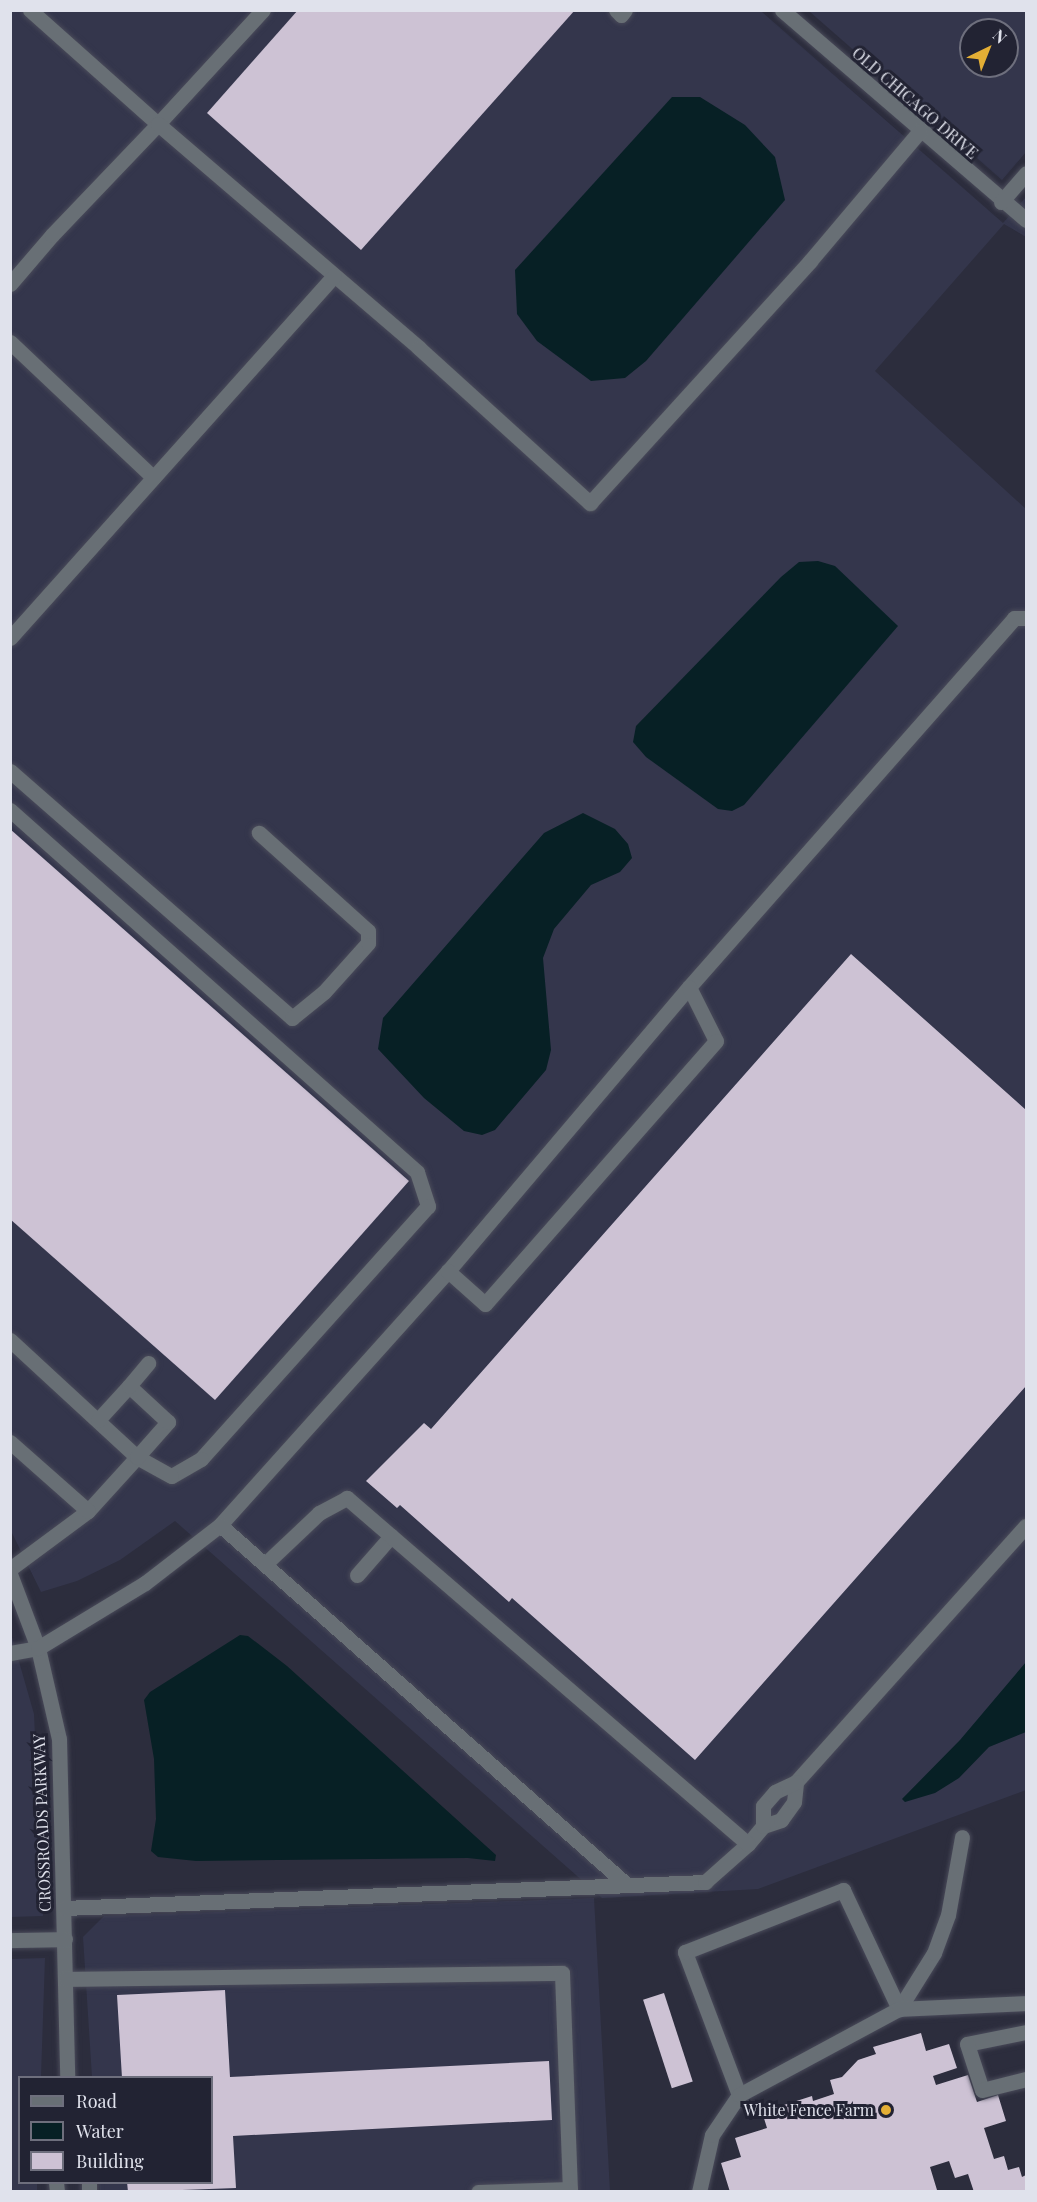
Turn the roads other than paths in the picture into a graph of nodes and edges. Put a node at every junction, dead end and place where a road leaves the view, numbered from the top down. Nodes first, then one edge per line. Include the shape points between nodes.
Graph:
1 (30, 10) edge
2 (262, 10) edge
3 (616, 10) edge
4 (625, 10) edge
5 (782, 10) edge
6 (158, 124) junction
7 (920, 131) junction
8 (1026, 173) edge
9 (1001, 202) junction
10 (1026, 220) edge
11 (334, 276) junction
12 (10, 284) edge
13 (10, 342) edge
14 (153, 477) junction
15 (1026, 618) edge
16 (10, 638) edge
17 (10, 771) edge
18 (10, 810) edge
19 (259, 833) dead end
20 (689, 987) junction
21 (448, 1271) junction
22 (10, 1340) edge
23 (148, 1363) dead end
24 (129, 1386) junction
25 (98, 1420) junction
26 (10, 1442) edge
27 (137, 1457) junction
28 (88, 1511) junction
29 (220, 1526) junction
30 (1026, 1526) edge
31 (391, 1536) junction
32 (266, 1564) junction
33 (10, 1569) edge
34 (10, 1574) edge
35 (357, 1575) dead end
36 (38, 1648) junction
37 (10, 1653) edge
38 (796, 1782) junction
39 (763, 1826) junction
40 (962, 1837) dead end
41 (748, 1844) junction
42 (626, 1884) junction
43 (64, 1908) junction
44 (65, 1939) junction
45 (10, 1940) edge
46 (66, 1979) junction
47 (1026, 2003) edge
48 (899, 2008) junction
49 (1026, 2032) edge
50 (67, 2076) edge
51 (1026, 2079) edge
52 (739, 2095) junction
53 (478, 2192) edge
54 (699, 2192) edge

1 - 6 street
2 - 6 street
3 - 4 street via 621,15
5 - 7 street, OLD CHICAGO DRIVE
6 - 11 street
6 - 12 street
7 - 9 street, OLD CHICAGO DRIVE
7 - 11 street via 810,261 590,503
8 - 9 street
9 - 10 street, OLD CHICAGO DRIVE
11 - 14 street
13 - 14 street
14 - 16 street
15 - 20 street via 1014,618
17 - 19 street via 291,1018 324,992 368,943 368,931
18 - 27 street via 417,1172 428,1206 201,1459 171,1476
20 - 21 street
20 - 21 street via 716,1041 486,1304
21 - 29 street
22 - 25 street
23 - 24 street
24 - 25 street
24 - 27 street via 168,1422
25 - 27 street
26 - 28 street
27 - 28 street
28 - 33 street
29 - 32 street
29 - 36 street via 145,1583
30 - 38 street
31 - 32 street via 347,1498 319,1513
31 - 35 street
31 - 41 street
32 - 42 street
34 - 36 street, CROSSROADS PARKWAY
36 - 37 street
36 - 43 street, CROSSROADS PARKWAY via 59,1739
38 - 39 street via 794,1802 781,1820
38 - 39 street via 776,1792 763,1806
39 - 41 street
40 - 48 street via 948,1915 934,1953
41 - 42 street via 705,1882
42 - 43 street
43 - 44 street, CROSSROADS PARKWAY
44 - 45 street
44 - 46 street, CROSSROADS PARKWAY
46 - 50 street, CROSSROADS PARKWAY
46 - 53 street via 562,1973 570,2189
47 - 48 street
48 - 52 street
48 - 52 street via 843,1890 685,1952
49 - 51 street via 967,2044 982,2090
52 - 54 street via 712,2135

